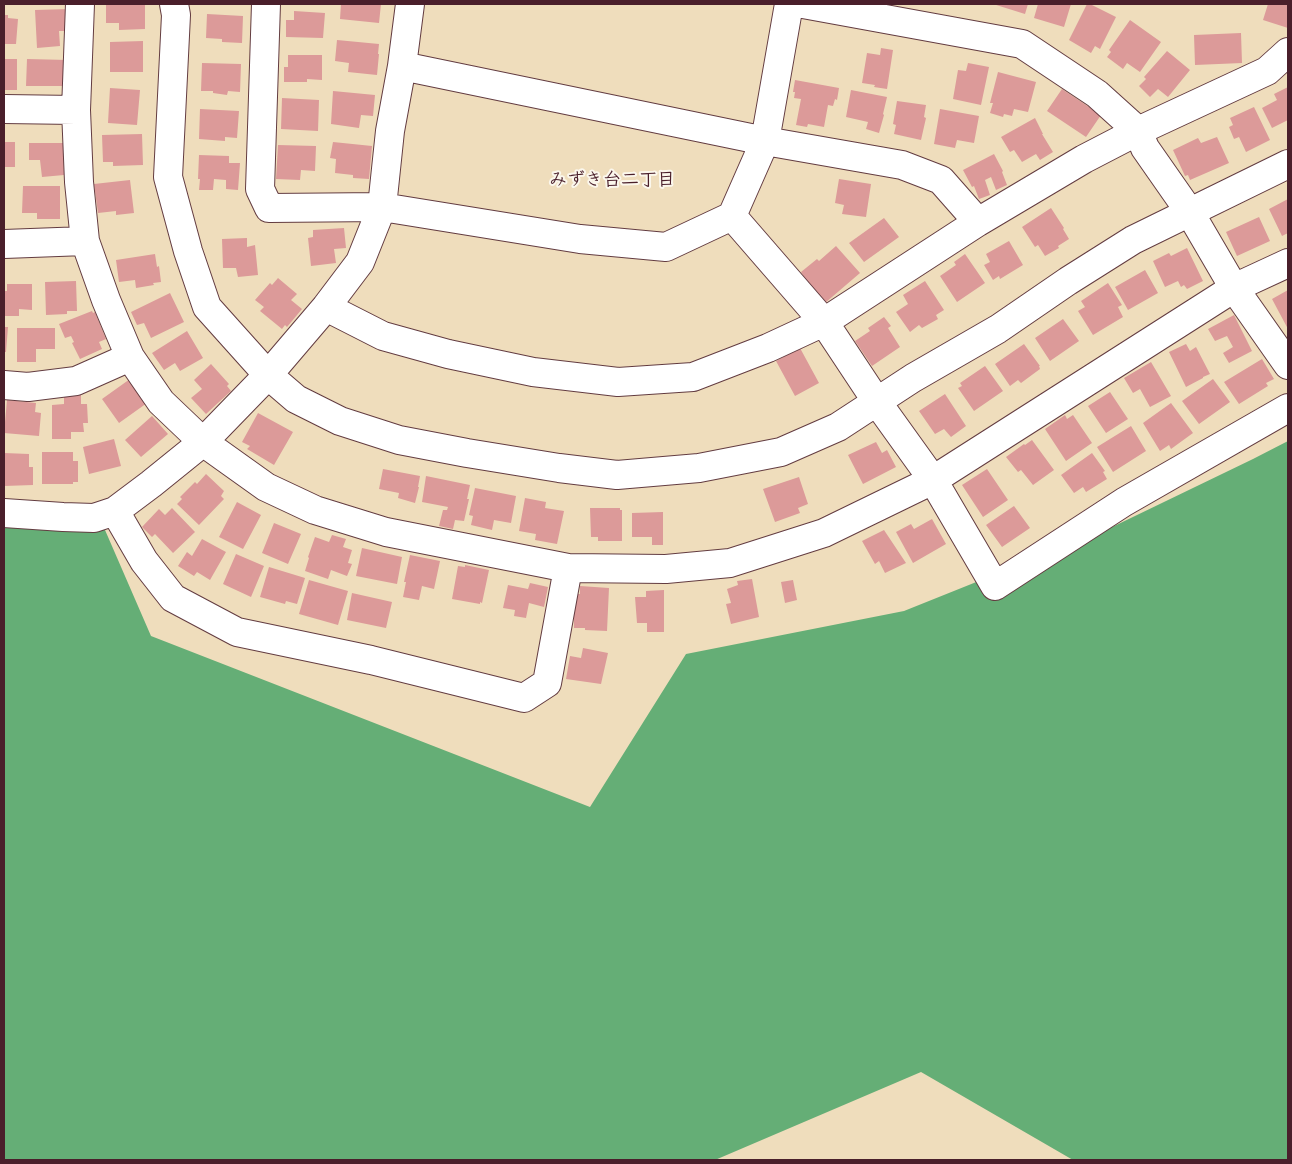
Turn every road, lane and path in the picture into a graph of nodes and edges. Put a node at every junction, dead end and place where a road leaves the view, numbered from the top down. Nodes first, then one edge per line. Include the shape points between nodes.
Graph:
1 (80, 4) edge
2 (174, 4) edge
3 (266, 4) edge
4 (410, 4) edge
5 (789, 4) edge
6 (803, 4) edge
7 (1288, 52) edge
8 (402, 66) junction
9 (4, 109) edge
10 (76, 110) junction
11 (1138, 131) junction
12 (765, 140) junction
13 (1288, 164) edge
14 (382, 207) junction
15 (1189, 211) junction
16 (732, 216) junction
17 (978, 222) junction
18 (85, 241) junction
19 (4, 244) edge
20 (1288, 263) edge
21 (1234, 288) junction
22 (326, 307) junction
23 (824, 322) junction
24 (130, 356) junction
25 (1288, 365) edge
26 (268, 375) junction
27 (4, 384) edge
28 (877, 402) junction
29 (1288, 408) edge
30 (204, 442) junction
31 (933, 480) junction
32 (115, 511) junction
33 (4, 513) edge
34 (568, 568) junction

1 - 10 street
2 - 26 street via 168,177 207,307
3 - 14 street via 260,189 269,208
4 - 8 street
5 - 12 street
6 - 11 street via 1022,44 1097,94
7 - 11 street via 1267,71
8 - 12 street
8 - 14 street via 390,131
9 - 10 street
10 - 18 street
11 - 15 street via 1145,148
11 - 17 street
12 - 16 street
12 - 17 street via 902,166 941,180
13 - 15 street
14 - 16 street via 580,239 666,247
14 - 22 street via 360,262
15 - 21 street
15 - 28 street via 1133,240 998,329
16 - 23 street
17 - 23 street
18 - 19 street
18 - 24 street
20 - 21 street
21 - 25 street
21 - 31 street
22 - 23 street via 383,336 448,354 533,372 618,382 693,377
22 - 26 street
23 - 28 street
24 - 27 street via 76,381 28,387
24 - 30 street via 161,402
26 - 28 street via 296,399 340,421 399,440 617,475 699,468 781,452 838,427
26 - 30 street
28 - 31 street
29 - 31 street via 1124,502 995,586
30 - 32 street
30 - 34 street via 266,488 315,510 386,532
31 - 34 street via 824,533 730,563 666,569
32 - 33 street via 94,518
32 - 34 street via 144,561 173,598 237,632 371,660 524,698 547,682

